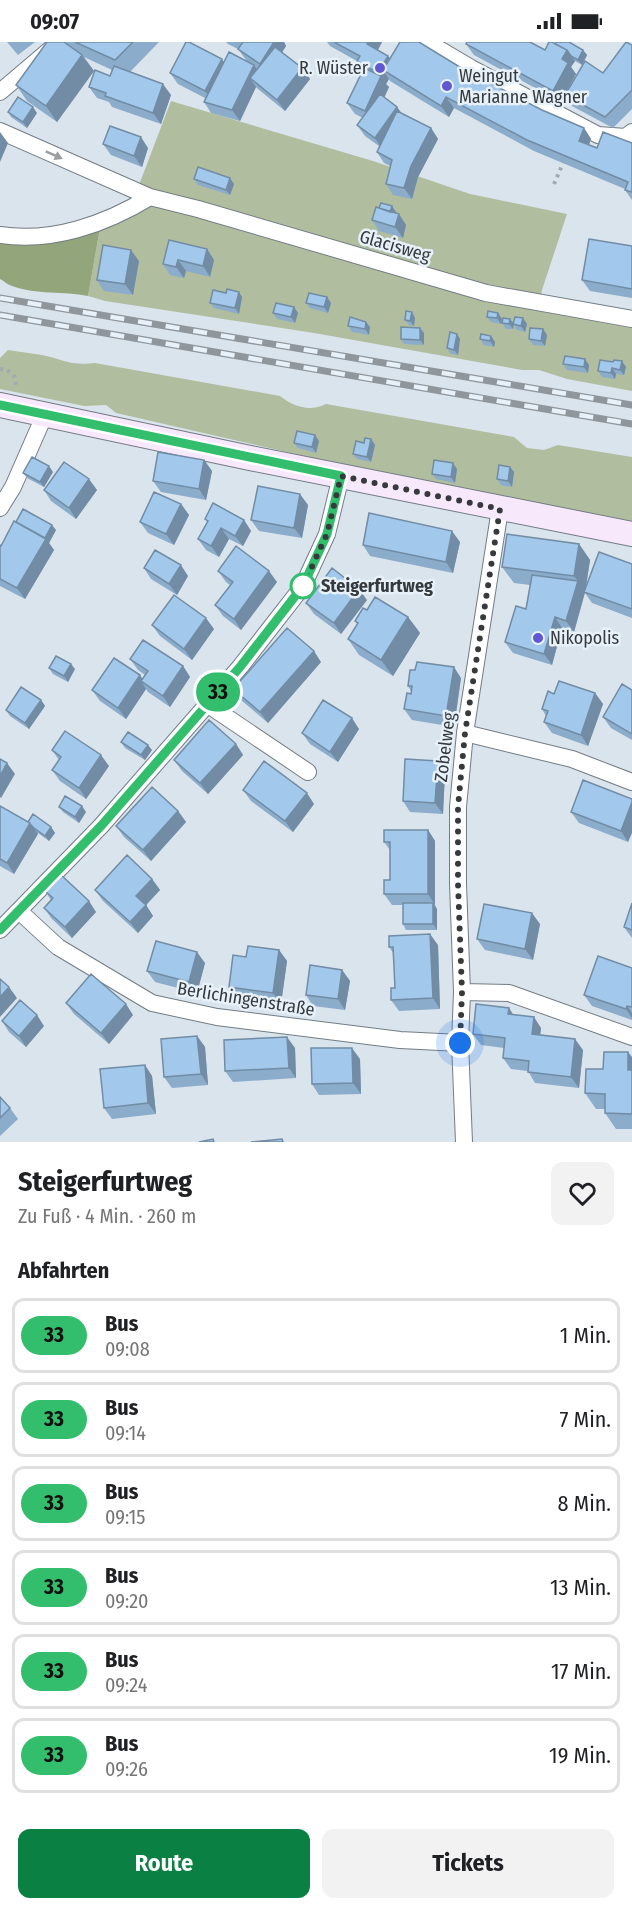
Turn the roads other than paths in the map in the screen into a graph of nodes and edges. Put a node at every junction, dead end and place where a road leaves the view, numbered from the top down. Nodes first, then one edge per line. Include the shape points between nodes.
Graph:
1 (59, 42) edge
2 (427, 42) edge
3 (0, 92) edge
4 (0, 131) edge
5 (629, 134) edge
6 (150, 197) junction
7 (0, 235) edge
8 (632, 319) edge
9 (0, 405) edge
10 (45, 414) junction
11 (341, 476) junction
12 (0, 508) edge
13 (500, 509) junction
14 (632, 534) edge
15 (207, 704) junction
16 (465, 733) junction
17 (308, 772) dead end
18 (632, 782) edge
19 (19, 911) junction
20 (0, 930) edge
21 (462, 992) junction
22 (632, 1036) edge
23 (460, 1043) junction
24 (464, 1142) edge

1 - 3 street
2 - 5 street via 598,135
4 -> 6 street, Glacisweg
6 - 7 street via 91,225 47,237
6 - 8 street, Glacisweg via 486,293
9 - 10 street
10 - 11 street
10 - 12 street
11 - 13 street
11 - 15 street via 327,534 303,586
13 - 14 street
13 - 16 street, Zobelweg
15 - 17 street
15 - 19 street via 101,826
16 - 18 street via 572,759
16 - 21 street, Zobelweg via 458,807
19 - 20 street
19 - 23 street, Berlichingenstraße via 58,946 152,1003 217,1017 400,1040
21 - 22 street via 509,993
21 - 23 street, Zobelweg
23 - 24 street, Zobelweg

